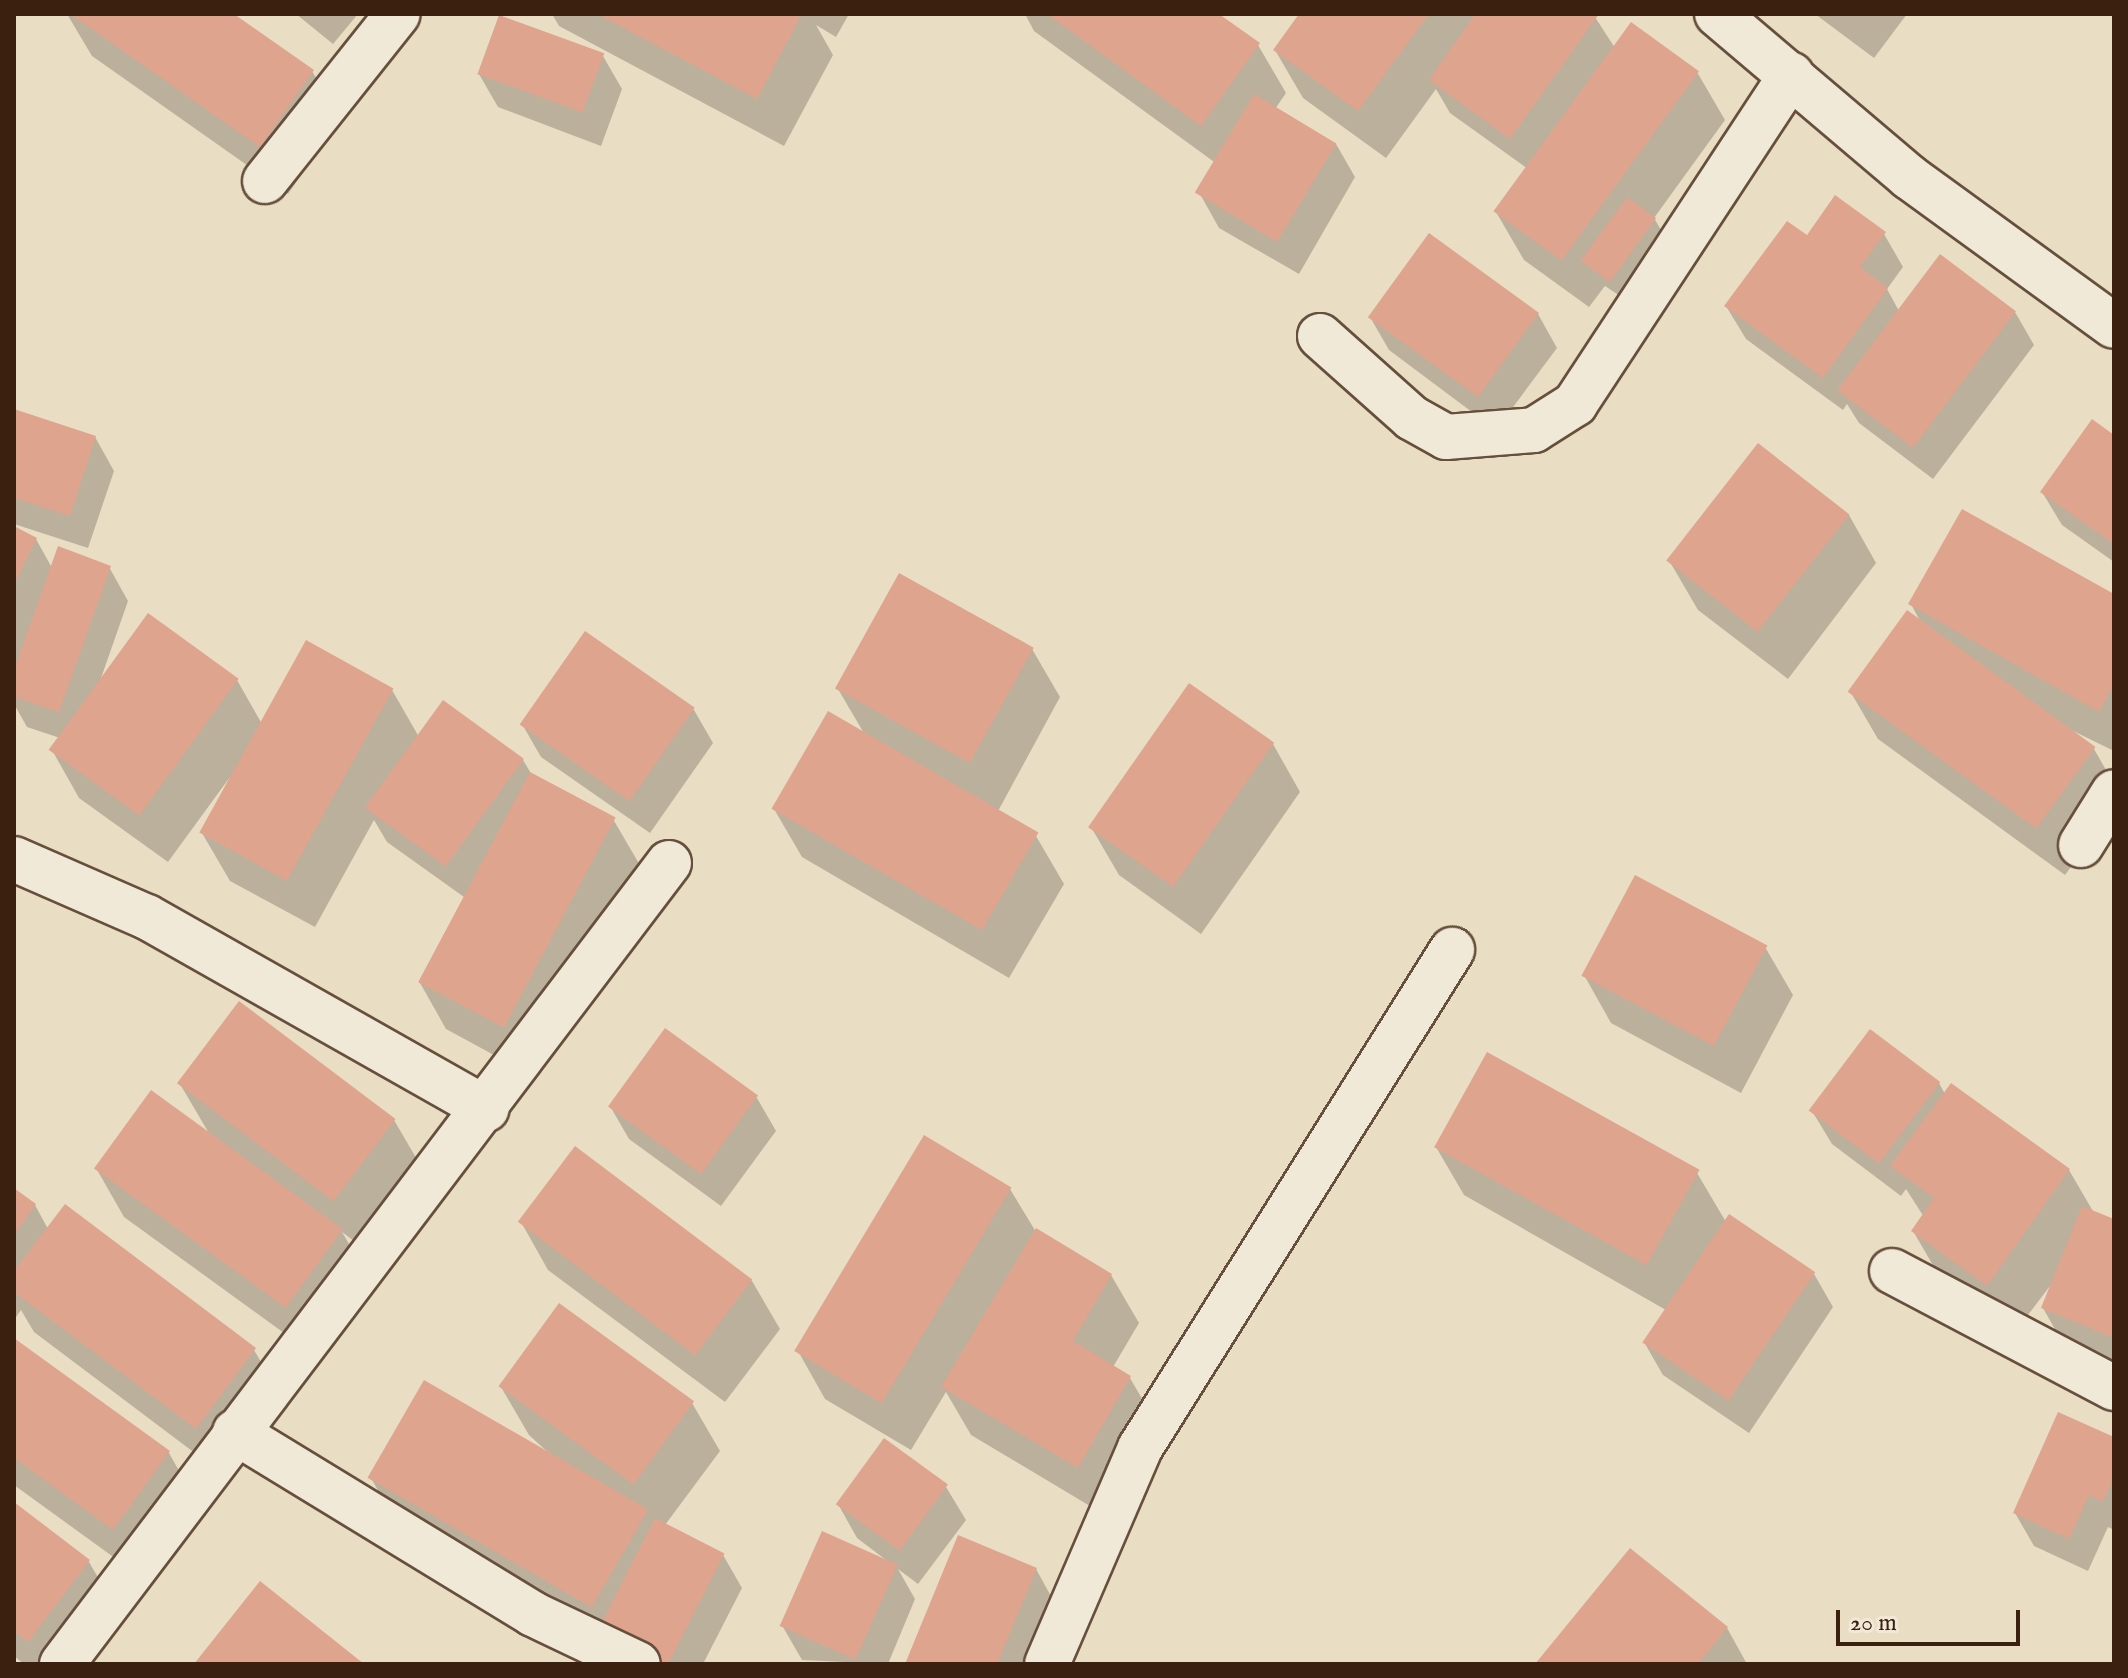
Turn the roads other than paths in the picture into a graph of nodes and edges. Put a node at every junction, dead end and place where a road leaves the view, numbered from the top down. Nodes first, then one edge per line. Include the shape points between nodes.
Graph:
1 (398, 14) edge
2 (1717, 14) edge
3 (1791, 75) junction
4 (265, 181) dead end
5 (2114, 326) edge
6 (1320, 336) dead end
7 (2114, 792) edge
8 (2081, 845) dead end
9 (14, 859) edge
10 (669, 863) dead end
11 (1452, 950) dead end
12 (487, 1109) junction
13 (1892, 1271) dead end
14 (2114, 1388) edge
15 (235, 1432) junction
16 (62, 1664) edge
17 (638, 1664) edge
18 (1047, 1664) edge

1 - 4 street
2 - 3 street
3 - 5 street via 1909,177
3 - 6 street via 1575,404 1534,430 1446,437 1412,418
7 - 8 street
9 - 12 street via 147,917
10 - 12 street
11 - 18 street via 1140,1448
12 - 15 street
13 - 14 street
15 - 16 street
15 - 17 street via 533,1614

